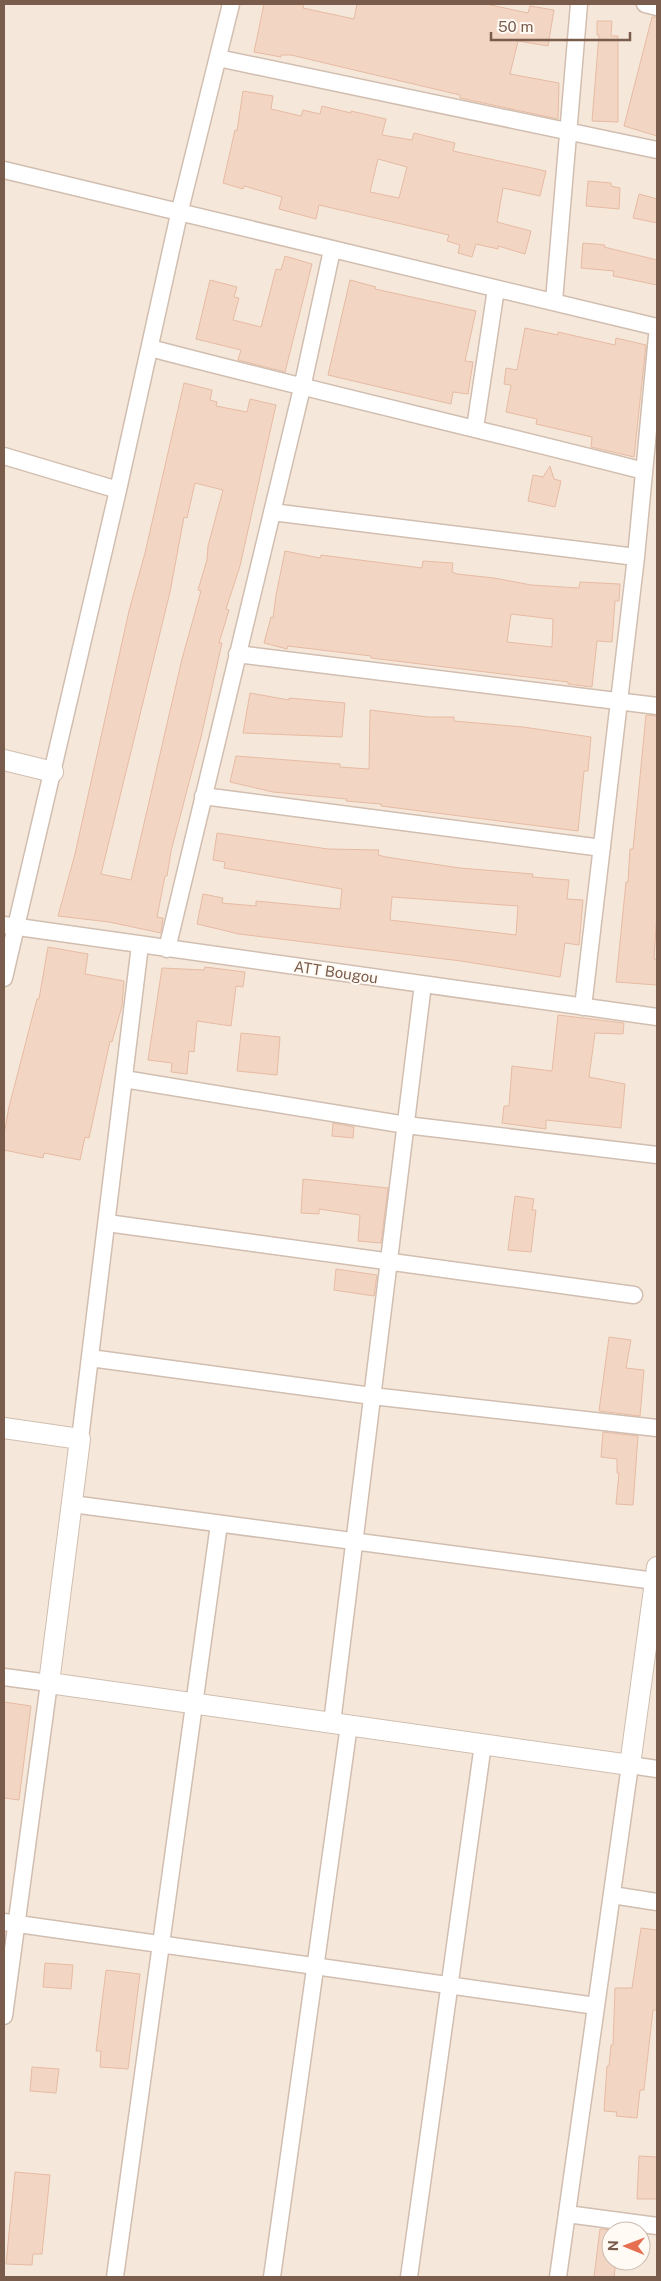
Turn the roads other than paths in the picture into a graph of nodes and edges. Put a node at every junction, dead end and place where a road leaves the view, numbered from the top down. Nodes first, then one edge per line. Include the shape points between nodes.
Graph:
1 (231, 4) edge
2 (579, 4) edge
3 (645, 4) edge
4 (657, 7) edge
5 (218, 58) junction
6 (570, 131) junction
7 (657, 150) edge
8 (4, 170) edge
9 (179, 214) junction
10 (332, 250) junction
11 (496, 289) junction
12 (554, 302) junction
13 (657, 327) edge
14 (657, 336) edge
15 (150, 348) junction
16 (302, 388) junction
17 (475, 428) junction
18 (4, 456) edge
19 (644, 471) junction
20 (118, 490) junction
21 (272, 512) junction
22 (636, 557) junction
23 (237, 654) junction
24 (619, 702) junction
25 (657, 706) edge
26 (4, 760) edge
27 (53, 772) junction
28 (203, 796) junction
29 (602, 848) junction
30 (10, 927) edge
31 (140, 945) junction
32 (167, 949) junction
33 (4, 978) edge
34 (423, 984) junction
35 (583, 1007) junction
36 (657, 1017) edge
37 (124, 1079) junction
38 (406, 1125) junction
39 (657, 1155) edge
40 (107, 1223) junction
41 (389, 1260) junction
42 (634, 1295) dead end
43 (90, 1358) junction
44 (372, 1396) junction
45 (4, 1428) edge
46 (657, 1428) edge
47 (80, 1439) junction
48 (72, 1504) junction
49 (220, 1524) junction
50 (354, 1541) junction
51 (656, 1574) edge
52 (4, 1677) edge
53 (49, 1683) junction
54 (194, 1704) junction
55 (340, 1724) junction
56 (483, 1744) junction
57 (630, 1765) junction
58 (657, 1769) edge
59 (612, 1895) junction
60 (657, 1902) edge
61 (10, 1923) edge
62 (161, 1945) junction
63 (315, 1966) junction
64 (449, 1985) junction
65 (596, 2006) junction
66 (4, 2016) edge
67 (567, 2214) junction
68 (657, 2226) edge
69 (115, 2277) edge
70 (272, 2277) edge
71 (408, 2277) edge
72 (558, 2277) edge

1 - 5 street
2 - 6 street
3 - 4 street
5 - 6 street
5 - 9 street
6 - 7 street
6 - 12 street
8 - 9 street
9 - 10 street
9 - 15 street
10 - 11 street
10 - 16 street
11 - 12 street
11 - 17 street
12 - 13 street
14 - 19 street
15 - 16 street
15 - 20 street
16 - 17 street
16 - 21 street
17 - 19 street
18 - 20 street
19 - 22 street
20 - 27 street
21 - 22 street
21 - 23 street
22 - 24 street
23 - 24 street
23 - 28 street
24 - 25 street
24 - 29 street
26 - 27 street
27 - 30 street
28 - 29 street
28 - 32 street
29 - 35 street
30 - 31 street, ATT Bougou
30 - 33 street
31 - 32 street, ATT Bougou
31 - 37 street
32 - 34 street, ATT Bougou
34 - 35 street, ATT Bougou
34 - 38 street
35 - 36 street, ATT Bougou
37 - 38 street
37 - 40 street
38 - 39 street
38 - 41 street
40 - 41 street
40 - 43 street
41 - 42 street
41 - 44 street
43 - 44 street
43 - 47 street
44 - 46 street
44 - 50 street
45 - 47 street
47 - 48 street
48 - 49 street
48 - 53 street
49 - 50 street
49 - 54 street
50 - 51 street
50 - 55 street
51 - 57 street
52 - 53 street
53 - 54 street
53 - 61 street
54 - 55 street
54 - 62 street
55 - 56 street
55 - 63 street
56 - 57 street
56 - 64 street
57 - 58 street
57 - 59 street
59 - 60 street
59 - 65 street
61 - 62 street
61 - 66 street
62 - 63 street
62 - 69 street
63 - 64 street
63 - 70 street
64 - 65 street
64 - 71 street
65 - 67 street
67 - 68 street
67 - 72 street

